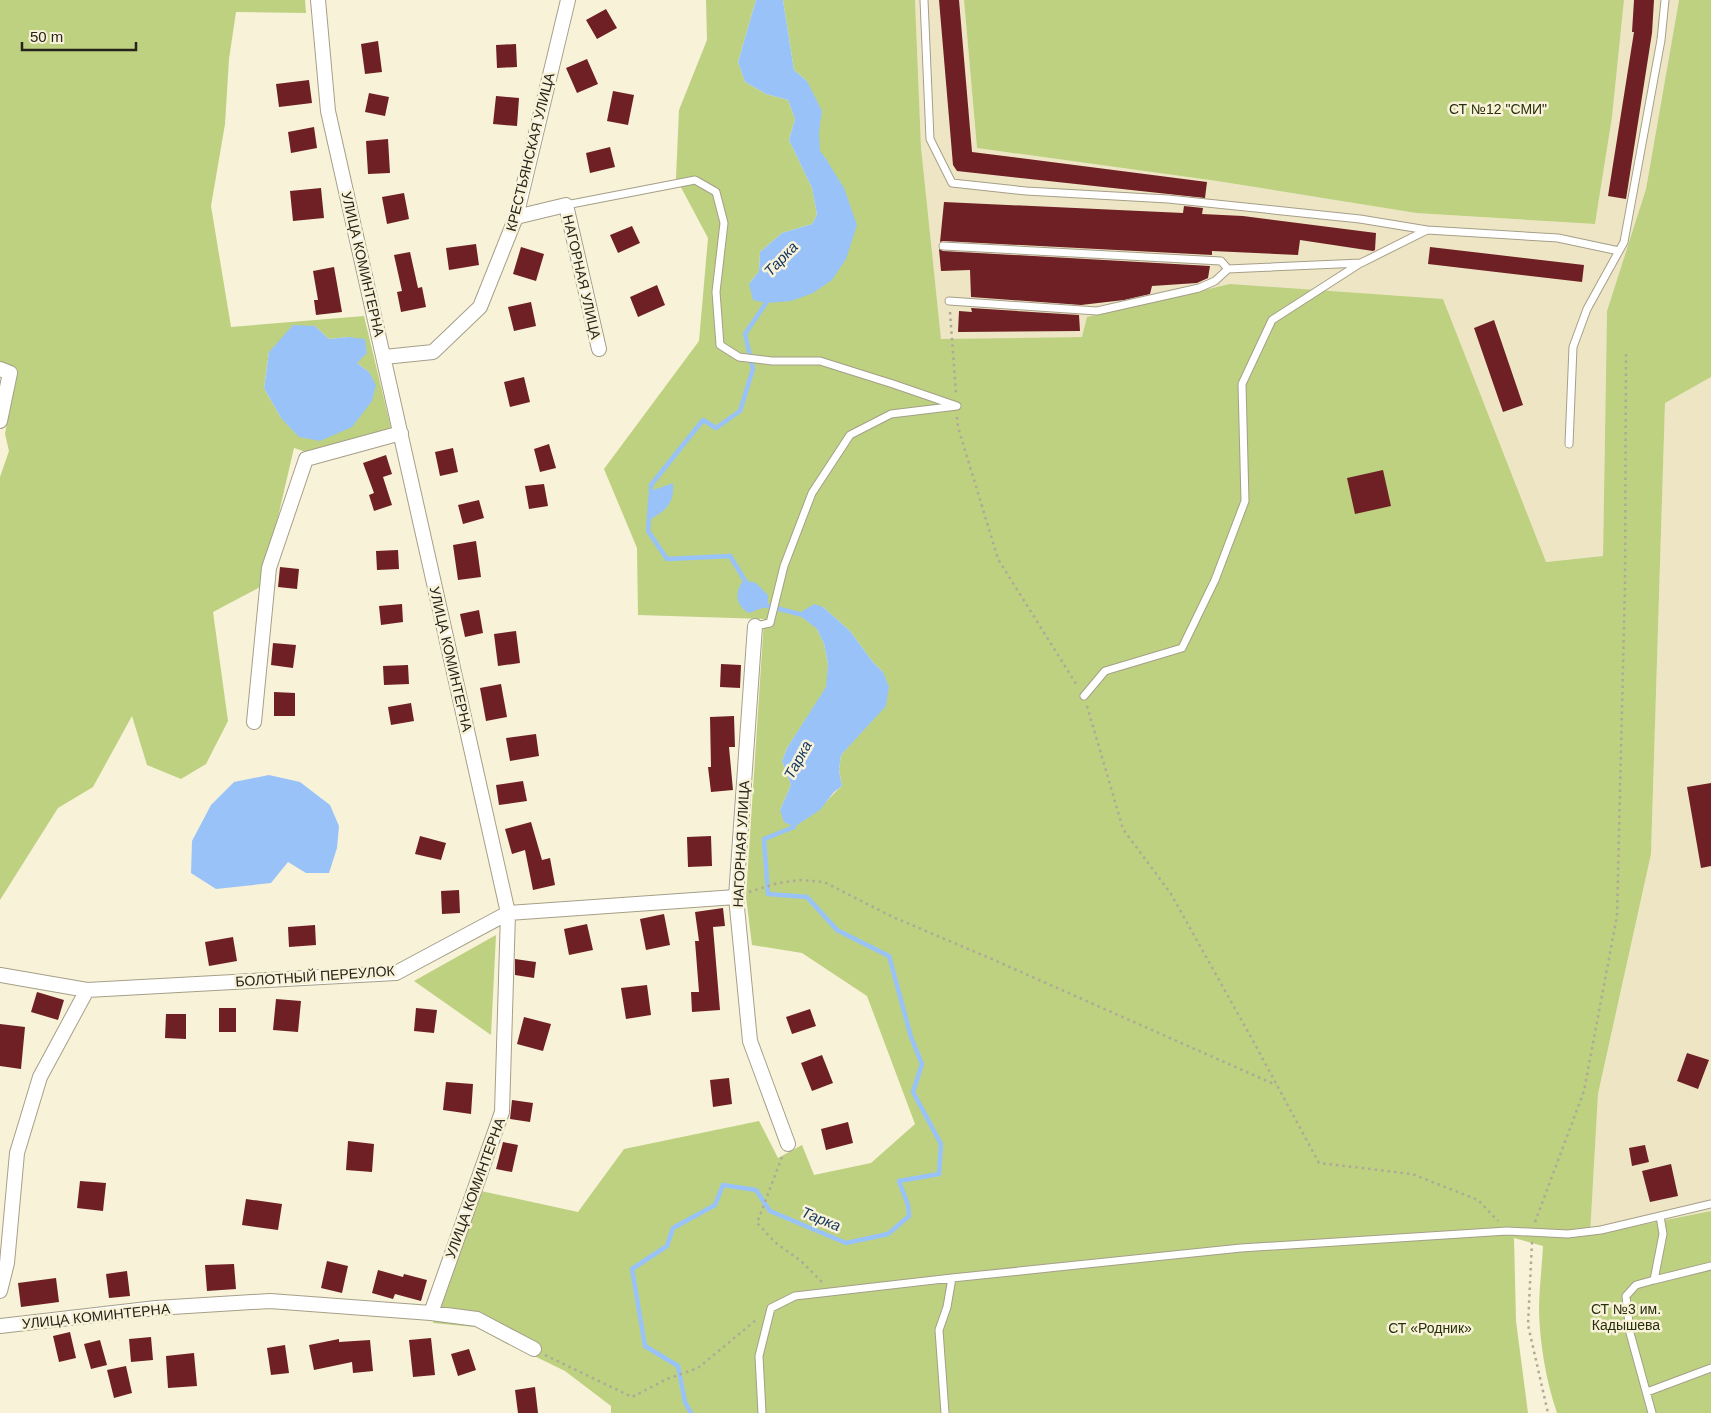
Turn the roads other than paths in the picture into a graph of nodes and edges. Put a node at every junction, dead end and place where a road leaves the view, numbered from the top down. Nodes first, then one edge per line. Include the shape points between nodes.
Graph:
1 (318, 0) edge
2 (568, 0) edge
3 (924, 0) edge
4 (1665, 0) edge
5 (566, 205) junction
6 (516, 217) junction
7 (1427, 230) junction
8 (943, 246) dead end
9 (1619, 251) junction
10 (1360, 263) junction
11 (1228, 269) junction
12 (949, 301) road end
13 (599, 349) dead end
14 (384, 357) junction
15 (0, 369) edge
16 (0, 421) edge
17 (401, 433) junction
18 (1569, 444) dead end
19 (755, 626) joint
20 (1084, 696) road end
21 (254, 722) dead end
22 (736, 897) junction
23 (508, 913) junction
24 (0, 975) edge
25 (87, 990) junction
26 (788, 1144) dead end
27 (1711, 1204) edge
28 (1660, 1216) junction
29 (1711, 1266) edge
30 (952, 1278) junction
31 (1654, 1280) junction
32 (0, 1290) edge
33 (431, 1313) junction
34 (0, 1326) edge
35 (534, 1349) road end
36 (1711, 1368) edge
37 (1647, 1392) junction
38 (762, 1413) edge
39 (945, 1413) edge
40 (1652, 1413) edge

1 - 14 street, УЛИЦА КОМИНТЕРНА via 328,111
2 - 6 street, КРЕСТЬЯНСКАЯ УЛИЦА
3 - 7 lane via 930,139 952,183 1026,191 1168,199 1360,219
4 - 9 lane via 1661,40 1624,242
5 - 6 street
5 - 13 street, НАГОРНАЯ УЛИЦА
5 - 19 lane via 695,180 716,192 724,223 716,292 720,345 739,357 820,361 957,406 891,414 850,435 812,492 784,566 770,623
6 - 14 street, КРЕСТЬЯНСКАЯ УЛИЦА via 480,307 434,352
7 - 9 lane via 1558,238
7 - 10 lane
8 - 11 lane via 1221,261
9 - 18 lane via 1587,309 1573,347
10 - 11 lane
10 - 20 lane via 1272,320 1242,384 1244,501 1215,580 1182,648 1105,672
11 - 12 lane via 1199,288 1097,311
14 - 17 street, УЛИЦА КОМИНТЕРНА
15 - 16 street via 10,373
17 - 21 street via 306,460 269,568
17 - 23 street, УЛИЦА КОМИНТЕРНА
19 - 22 street, НАГОРНАЯ УЛИЦА
22 - 23 street, БОЛОТНЫЙ ПЕРЕУЛОК
22 - 26 street, НАГОРНАЯ УЛИЦА via 750,1041
23 - 25 street, БОЛОТНЫЙ ПЕРЕУЛОК via 396,973
23 - 33 street, УЛИЦА КОМИНТЕРНА via 502,1112
24 - 25 street, БОЛОТНЫЙ ПЕРЕУЛОК
25 - 32 street via 40,1077 16,1154 6,1263
27 - 28 lane
28 - 30 lane via 1568,1234 1507,1231 1241,1248
28 - 31 lane via 1663,1234
29 - 31 lane
30 - 38 lane via 795,1296 771,1308 759,1356
30 - 39 lane via 939,1330
31 - 37 lane via 1636,1285 1626,1296 1630,1333
33 - 34 street, УЛИЦА КОМИНТЕРНА via 270,1301 156,1308
33 - 35 street, УЛИЦА КОМИНТЕРНА via 477,1319
36 - 37 lane
37 - 40 lane

